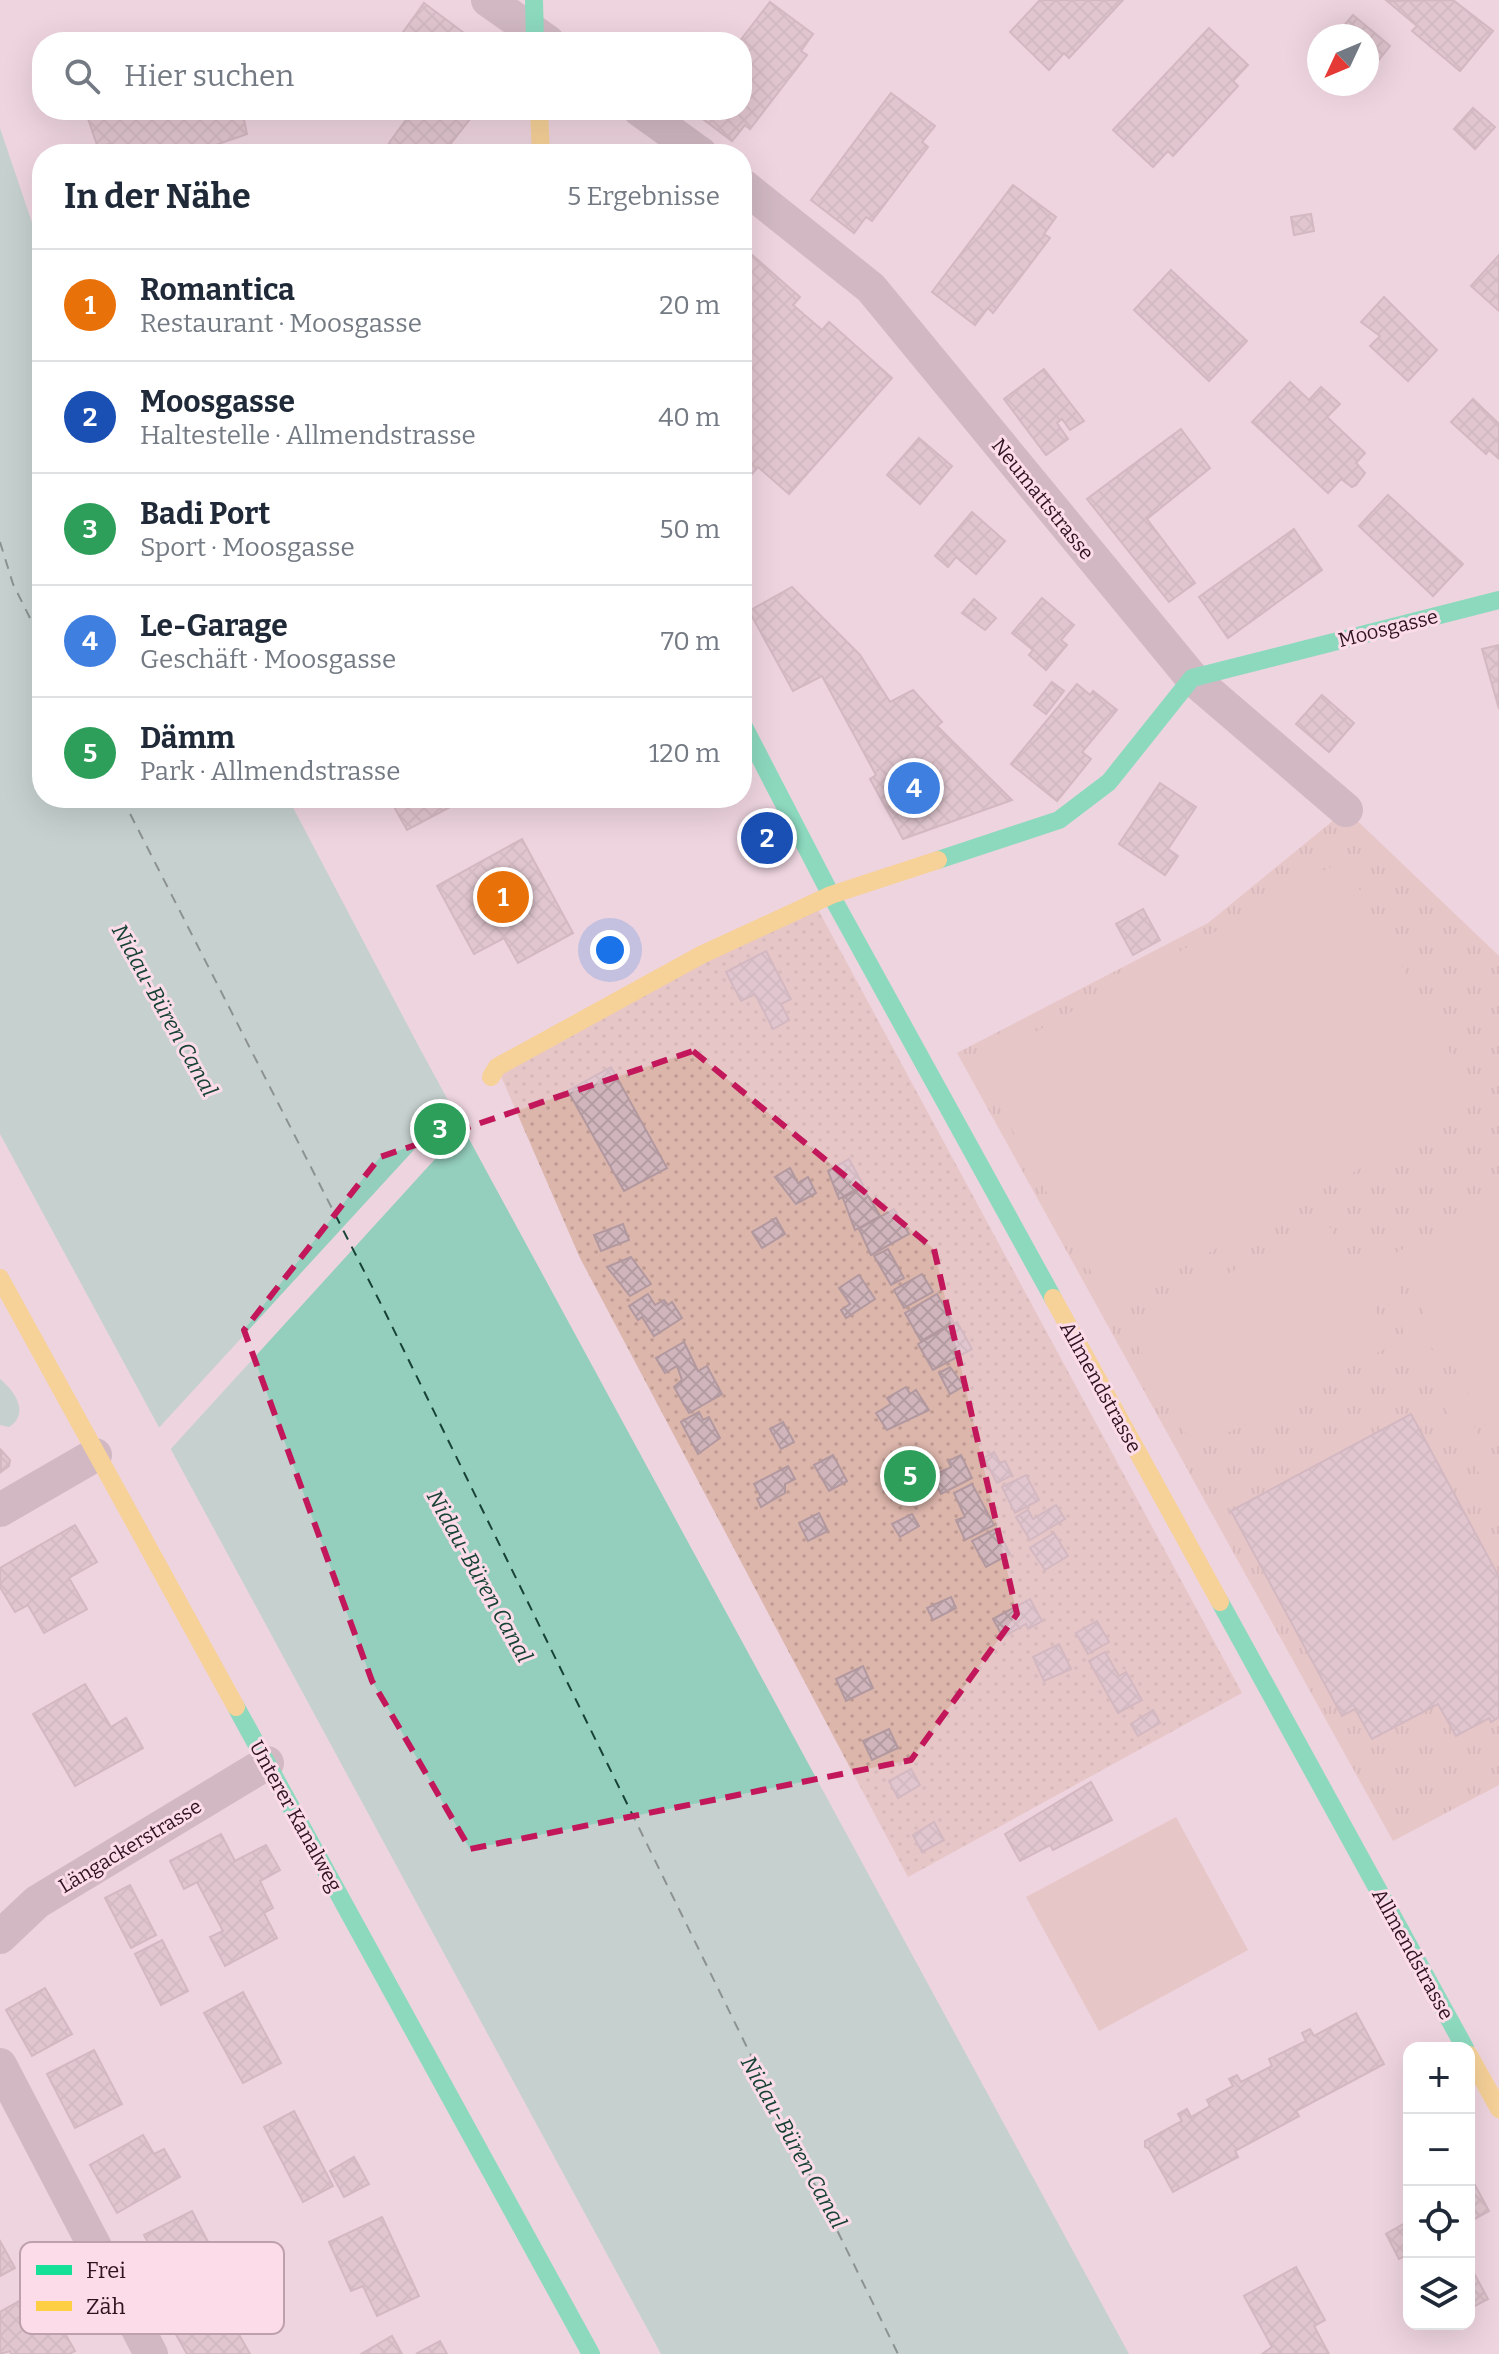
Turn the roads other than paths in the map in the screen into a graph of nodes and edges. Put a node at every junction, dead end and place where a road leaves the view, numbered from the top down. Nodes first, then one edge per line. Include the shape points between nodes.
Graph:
1 (488, 0) edge
2 (538, 29) edge
3 (539, 120) edge
4 (654, 120) edge
5 (541, 144) edge
6 (687, 144) edge
7 (752, 193) edge
8 (1499, 600) edge
9 (1192, 678) junction
10 (752, 742) edge
11 (1346, 810) dead end
12 (831, 895) junction
13 (491, 1077) dead end
14 (0, 1278) edge
15 (95, 1455) junction
16 (0, 1510) edge
17 (267, 1763) junction
18 (0, 1937) edge
19 (1462, 2042) edge
20 (0, 2065) edge
21 (1475, 2066) edge
22 (1499, 2109) edge
23 (92, 2242) edge
24 (141, 2334) edge
25 (151, 2354) edge
26 (591, 2354) edge

1 - 2 street
3 - 5 street
4 - 6 street
7 - 9 street, Neumattstrasse via 871,288
8 - 9 street, Moosgasse
9 - 11 street, Neumattstrasse
9 - 12 street via 1109,782 1059,820
10 - 12 street, Allmendstrasse
12 - 13 street via 701,955 497,1067
12 - 19 street, Allmendstrasse
14 - 15 street, Unterer Kanalweg
15 - 16 street
15 - 17 street, Unterer Kanalweg
17 - 18 street, Längackerstrasse via 37,1902
17 - 26 street, Unterer Kanalweg
20 - 23 street
21 - 22 street
24 - 25 street

